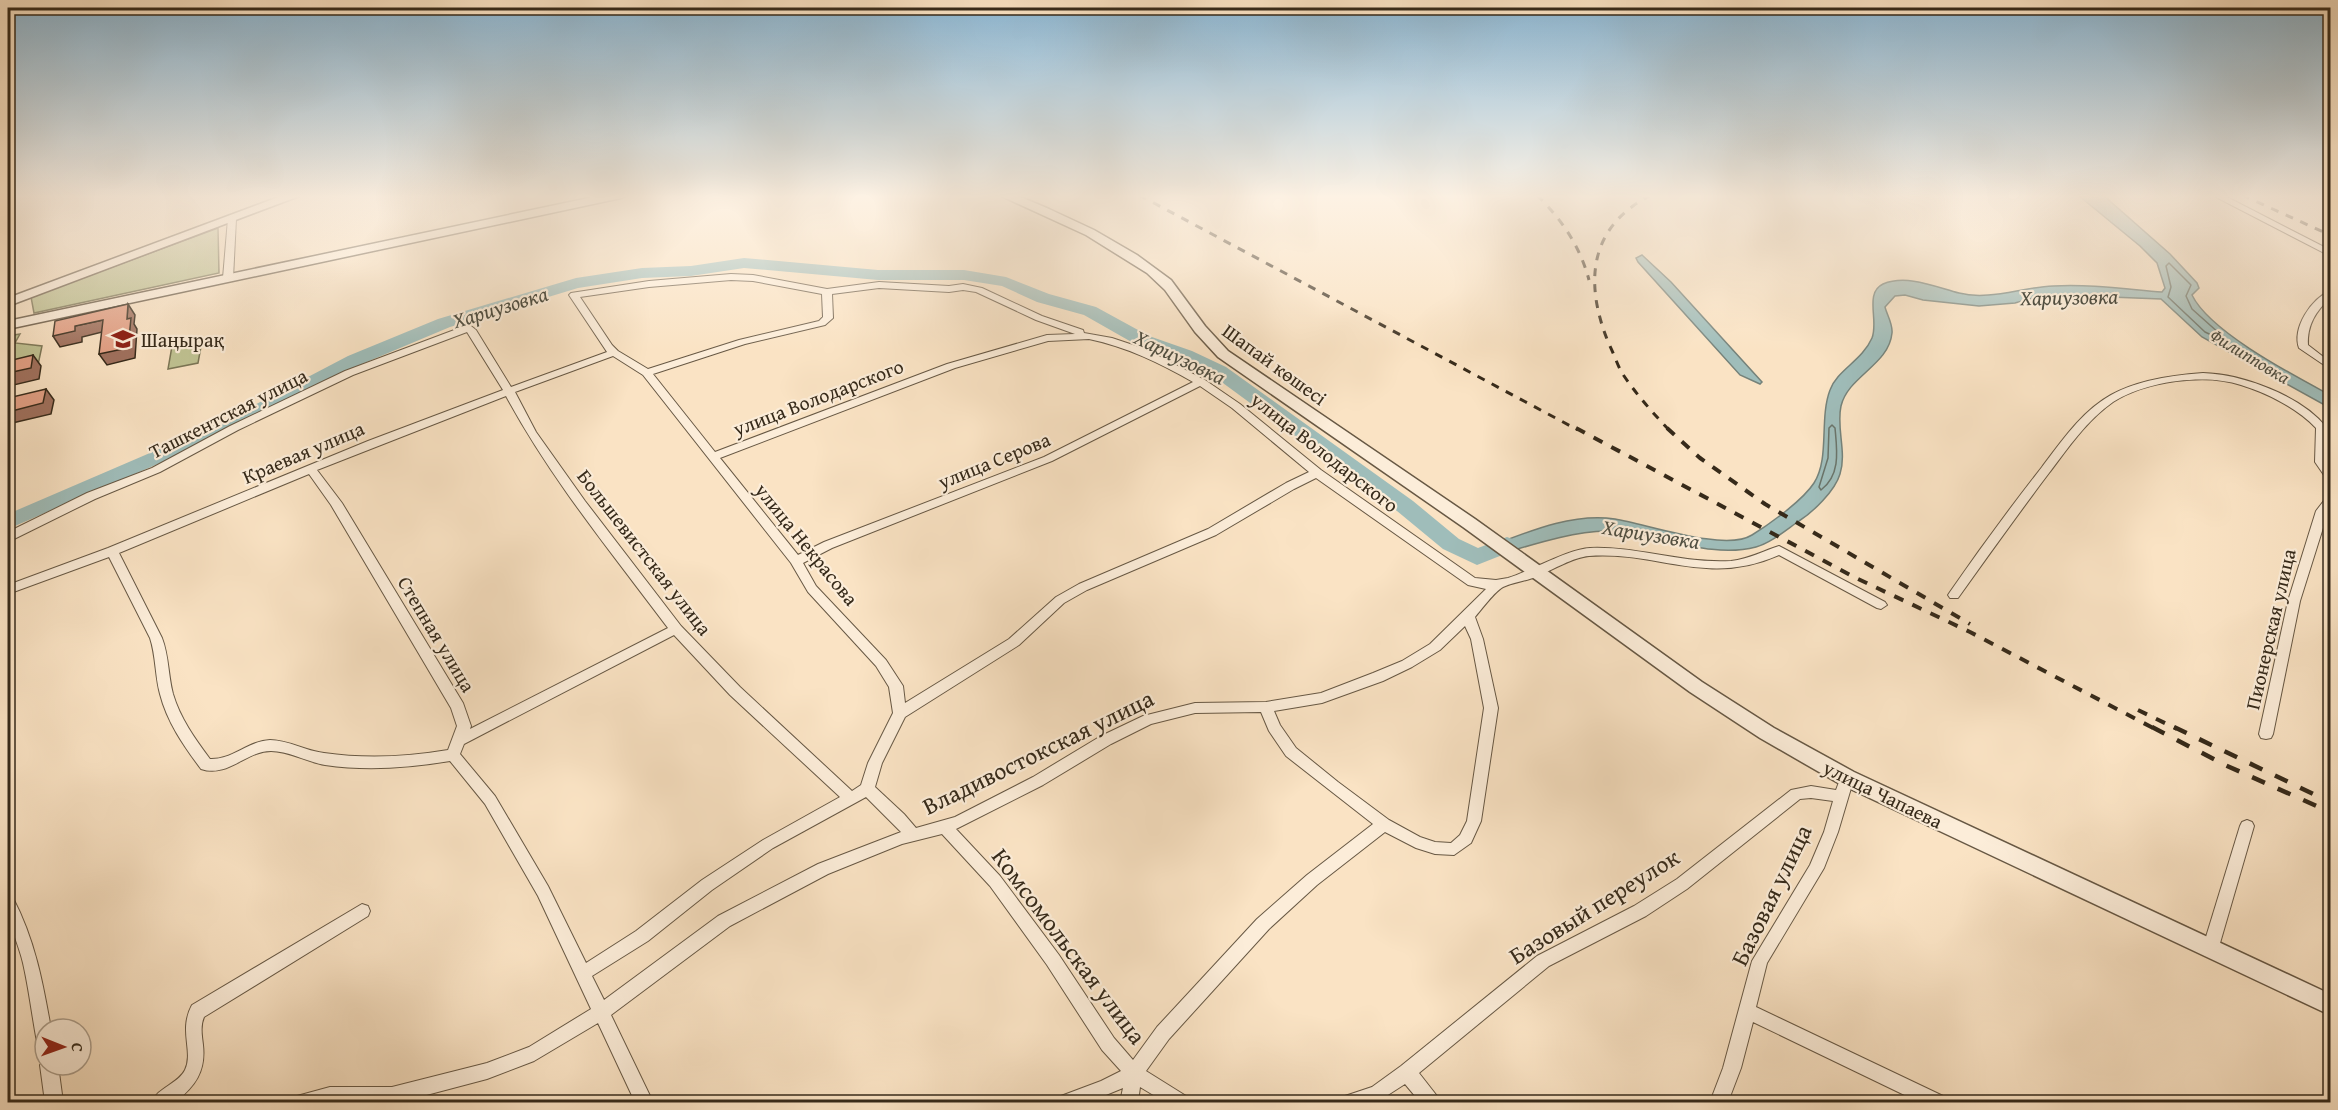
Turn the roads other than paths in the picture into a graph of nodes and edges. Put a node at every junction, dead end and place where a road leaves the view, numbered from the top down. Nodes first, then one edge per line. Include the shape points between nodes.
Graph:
1 (157, 247) edge
2 (230, 247) edge
3 (376, 247) edge
4 (1112, 247) edge
5 (228, 278) junction
6 (827, 292) junction
7 (2331, 294) edge
8 (8, 302) edge
9 (72, 311) junction
10 (8, 313) edge
11 (8, 325) edge
12 (468, 328) joint
13 (1089, 336) junction
14 (614, 354) junction
15 (2331, 366) edge
16 (647, 373) junction
17 (1201, 382) junction
18 (510, 391) junction
19 (712, 457) junction
20 (311, 469) junction
21 (1317, 472) junction
22 (2331, 475) edge
23 (2331, 501) edge
24 (1469, 523) joint
25 (8, 537) edge
26 (112, 551) junction
27 (796, 561) junction
28 (1538, 572) junction
29 (1498, 584) junction
30 (8, 590) edge
31 (1954, 595) dead end
32 (1881, 605) dead end
33 (1468, 616) junction
34 (676, 629) junction
35 (1266, 707) junction
36 (900, 713) junction
37 (2266, 734) dead end
38 (461, 740) junction
39 (453, 754) junction
40 (1843, 787) junction
41 (867, 789) junction
42 (851, 799) junction
43 (1384, 824) junction
44 (2247, 826) dead end
45 (945, 827) junction
46 (913, 835) junction
47 (8, 903) edge
48 (362, 912) dead end
49 (2210, 950) junction
50 (583, 973) junction
51 (2331, 1005) edge
52 (1746, 1010) junction
53 (600, 1013) junction
54 (42, 1017) edge
55 (1407, 1072) junction
56 (1134, 1073) junction
57 (51, 1077) edge
58 (392, 1099) edge
59 (54, 1102) edge
60 (161, 1102) edge
61 (303, 1102) edge
62 (644, 1102) edge
63 (1067, 1102) edge
64 (1129, 1102) edge
65 (1180, 1102) edge
66 (1351, 1102) edge
67 (1431, 1102) edge
68 (1719, 1102) edge
69 (1937, 1102) edge

1 - 8 street
2 - 5 street
3 - 5 street
4 - 24 street, Шапай көшесі via 1166,283 1223,354
5 - 9 street
6 - 13 street via 879,285 949,290 963,287 979,290 1028,314
6 - 14 street, улица Некрасова via 731,277 574,295
6 - 16 street via 828,318 822,323 751,339
7 - 15 street via 2314,308 2301,333 2303,346
9 - 10 street
9 - 11 street
12 - 18 street, Большевистская улица
12 - 25 street, Ташкентская улица via 349,373 156,470 91,496
13 - 17 street, улица Володарского via 1157,358
13 - 19 street, улица Володарского via 1047,338 951,366
14 - 16 street, улица Некрасова
14 - 18 street, Краевая улица
16 - 19 street, улица Некрасова
17 - 21 street, улица Володарского
17 - 27 street, улица Серова via 1048,459
18 - 20 street, Краевая улица
18 - 34 street, Большевистская улица via 531,432
19 - 27 street, улица Некрасова
20 - 26 street, Краевая улица
20 - 38 street, Степная улица via 336,503 458,707 464,726
21 - 29 street, улица Володарского via 1472,582
21 - 36 street via 1212,532 1060,600 1014,642
22 - 31 street via 2321,462 2321,427 2317,422 2246,381 2200,376 2131,390 2107,401 2081,426 1998,531
23 - 37 street, Пионерская улица via 2322,511 2294,601
24 - 28 street, улица Чапаева
26 - 30 street, Краевая улица
26 - 39 street via 157,639 166,692 178,726 206,765 219,766 264,746 334,760 432,759
27 - 36 street, улица Некрасова via 812,589 882,663 896,686
28 - 29 street, улица Володарского
28 - 32 street, улица Володарского via 1588,552 1714,567 1746,564 1779,550
28 - 40 street, улица Чапаева
29 - 33 street, Владивостокская улица
33 - 35 street, Владивостокская улица via 1435,647 1407,664 1322,698
33 - 43 street via 1477,639 1491,708 1474,821 1466,839 1454,849 1416,842
34 - 38 street
34 - 42 street, Большевистская улица via 735,692
35 - 43 street via 1291,752
35 - 45 street, Владивостокская улица via 1194,708 1148,720
36 - 41 street via 875,763
38 - 39 street
39 - 50 street via 490,800 543,891
40 - 49 street, улица Чапаева
40 - 52 street, Базовая улица via 1816,868 1760,961
40 - 55 street, Базовый переулок via 1796,794 1673,890 1543,961
41 - 42 street
41 - 46 street
42 - 50 street via 768,844 642,936
43 - 56 street via 1263,924 1164,1033
44 - 49 street
45 - 46 street, Владивостокская улица
45 - 56 street, Комсомольская улица via 994,881 1053,960 1108,1044
46 - 53 street, Владивостокская улица via 823,869 724,921
47 - 54 street via 21,926 35,970
48 - 60 street via 198,1011 193,1029 197,1065 180,1089
49 - 51 street, улица Чапаева
50 - 53 street
52 - 68 street, Базовая улица
52 - 69 street
53 - 58 street, Владивостокская улица via 515,1060
53 - 62 street
55 - 66 street, Базовый переулок via 1377,1094
55 - 67 street
56 - 63 street
56 - 64 street, Комсомольская улица
56 - 65 street
57 - 59 street
58 - 61 street, Владивостокская улица via 330,1096

